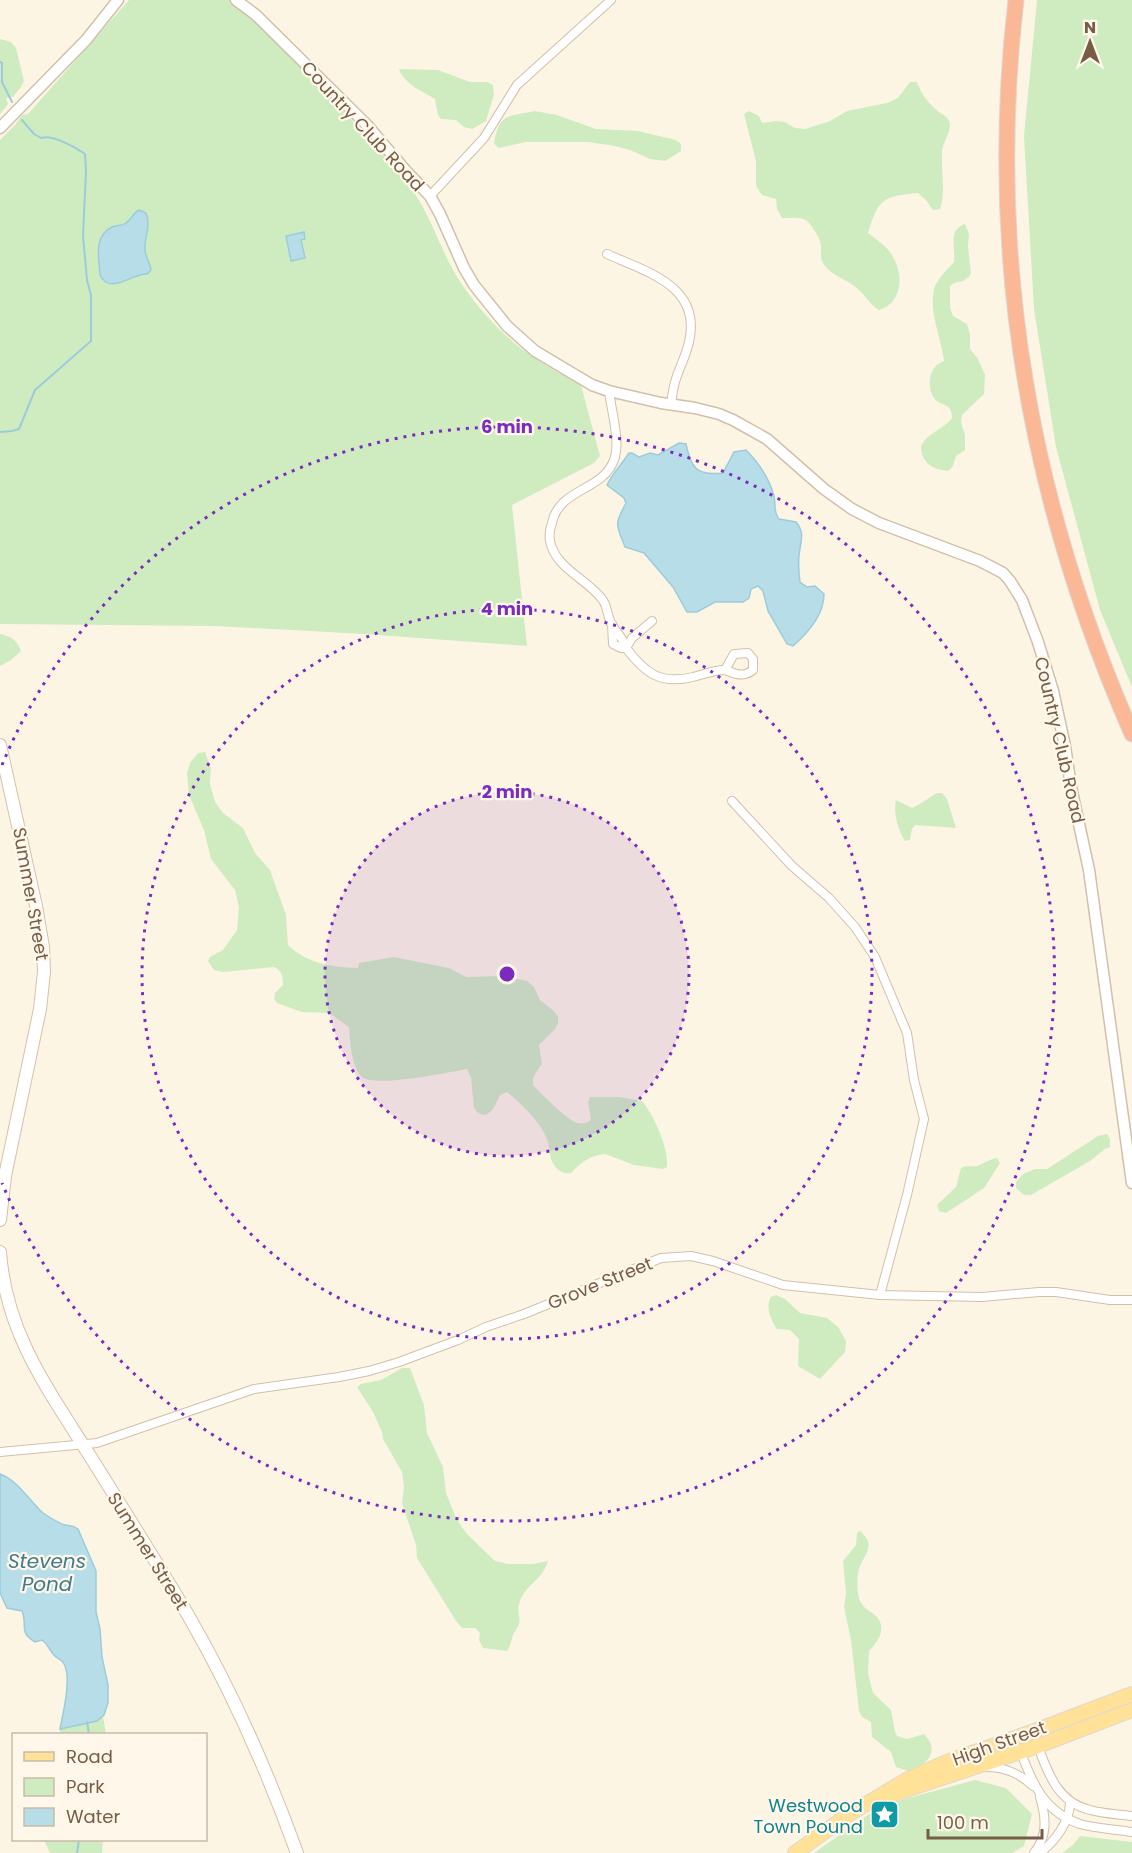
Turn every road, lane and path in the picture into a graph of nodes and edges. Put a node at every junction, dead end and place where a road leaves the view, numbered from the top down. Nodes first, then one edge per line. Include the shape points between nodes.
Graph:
1 (118, 0) edge
2 (236, 0) edge
3 (611, 0) edge
4 (1016, 0) edge
5 (0, 128) edge
6 (430, 196) junction
7 (608, 254) dead end
8 (609, 391) junction
9 (671, 404) junction
10 (652, 621) dead end
11 (626, 648) junction
12 (725, 670) dead end
13 (1132, 734) edge
14 (0, 745) edge
15 (732, 801) dead end
16 (1132, 1183) edge
17 (0, 1220) edge
18 (0, 1252) edge
19 (880, 1295) junction
20 (1132, 1300) edge
21 (83, 1445) junction
22 (0, 1452) edge
23 (1132, 1694) edge
24 (1132, 1710) edge
25 (1032, 1732) junction
26 (1019, 1745) junction
27 (1038, 1746) junction
28 (964, 1770) junction
29 (1038, 1791) junction
30 (871, 1802) junction
31 (1070, 1802) junction
32 (1132, 1816) edge
33 (1067, 1818) junction
34 (1132, 1832) edge
35 (297, 1853) edge
36 (795, 1853) edge
37 (1034, 1853) edge
38 (1040, 1853) edge

1 - 5 street via 86,40
2 - 6 street, Country Club Road via 367,125
3 - 6 street via 524,77 484,138
4 - 13 highway via 1007,108 1007,200 1024,375 1039,458 1060,540 1093,641
6 - 8 street, Country Club Road via 464,268 507,326 535,351
7 - 9 street via 665,280 680,294 688,309 690,342 674,383
8 - 9 street, Country Club Road
8 - 11 street via 615,458 601,478 570,495 556,509 550,542 557,557 603,600
9 - 16 street, Country Club Road via 733,420 767,439 852,509 981,561 1003,573 1023,600 1053,691 1089,870
10 - 11 street
11 - 12 street via 640,666 663,678 682,680
14 - 17 main road, Summer Street via 44,947 40,1009 5,1176
15 - 19 street via 855,927 875,957 907,1033 924,1119
18 - 21 main road, Summer Street via 16,1328 41,1378
19 - 20 street, Grove Street via 982,1297 1056,1292
19 - 21 street, Grove Street via 783,1285 692,1256 661,1258 399,1362 339,1377 254,1389
21 - 22 street, Grove Street
21 - 35 main road, Summer Street via 220,1672
23 - 25 main road, High Street
24 - 27 main road, High Street
25 - 26 main road, High Street
25 - 27 street
26 - 27 main road, High Street
26 - 28 main road, High Street
26 - 29 street
26 - 30 main road, High Street via 949,1761 898,1784
27 - 31 street via 1054,1784
28 - 29 street via 1004,1768 1023,1777
28 - 30 main road, High Street
29 - 33 street
29 - 37 street via 1045,1830
30 - 36 main road, High Street
31 - 32 street via 1089,1810
31 - 33 street
33 - 34 street via 1080,1824
33 - 38 street via 1054,1841

